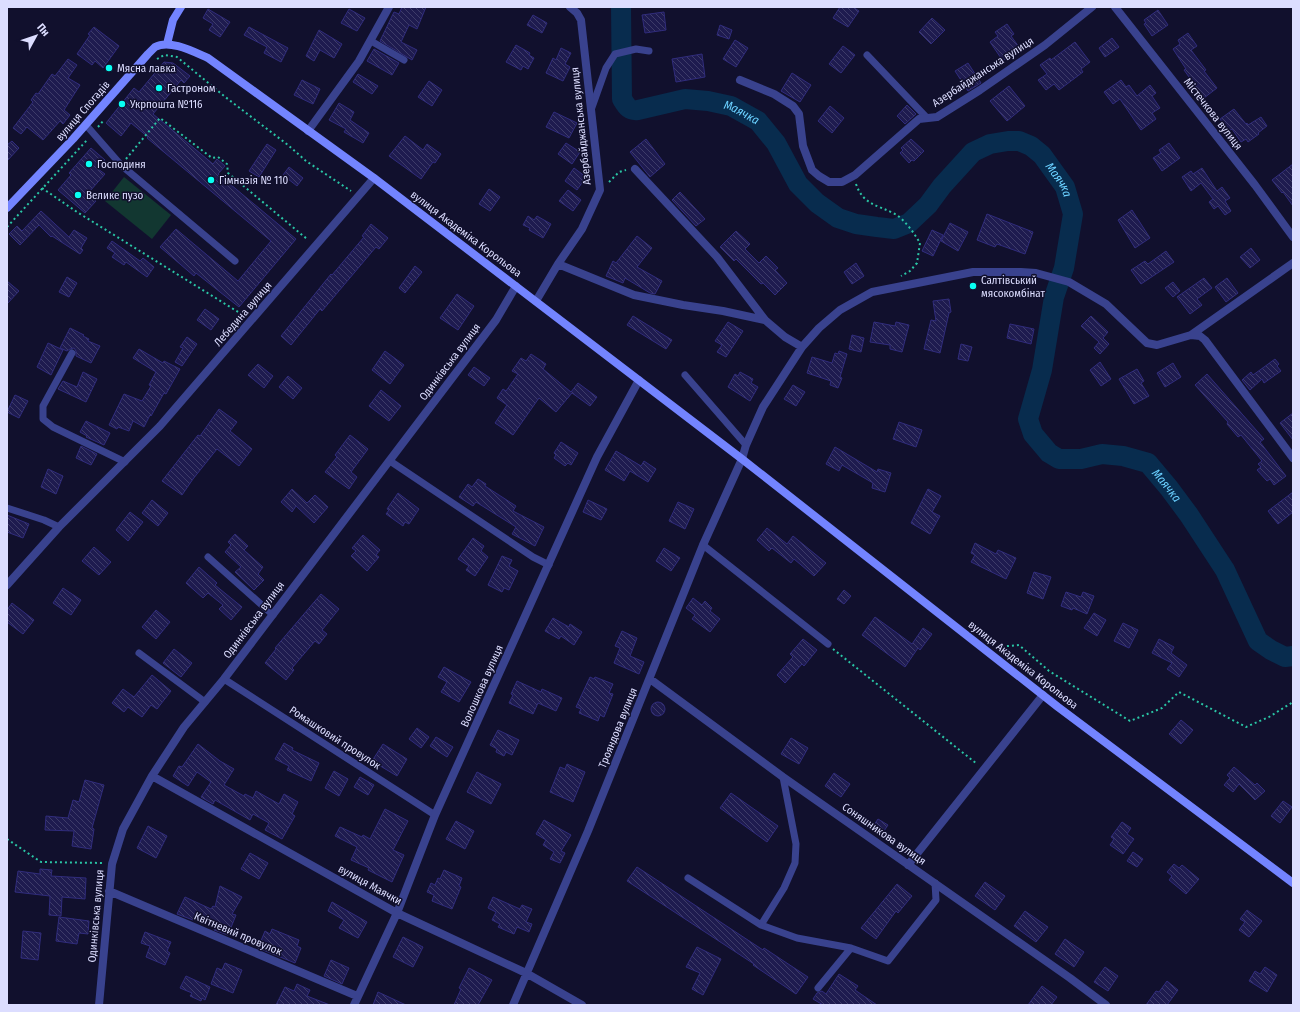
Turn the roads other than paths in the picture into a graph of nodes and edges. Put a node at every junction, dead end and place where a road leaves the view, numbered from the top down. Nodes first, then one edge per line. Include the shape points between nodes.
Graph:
1 (181, 7) edge
2 (389, 7) edge
3 (570, 7) edge
4 (1092, 7) edge
5 (1114, 7) edge
6 (371, 41) junction
7 (167, 44) junction
8 (649, 52) dead end
9 (867, 55) dead end
10 (404, 60) dead end
11 (740, 80) dead end
12 (590, 112) junction
13 (927, 118) junction
14 (86, 125) junction
15 (308, 131) junction
16 (635, 169) road end
17 (374, 178) junction
18 (7, 208) edge
19 (1293, 236) edge
20 (235, 261) dead end
21 (1293, 263) edge
22 (558, 264) junction
23 (516, 286) junction
24 (536, 301) junction
25 (765, 320) junction
26 (1191, 335) junction
27 (802, 348) junction
28 (72, 353) dead end
29 (685, 376) dead end
30 (639, 380) junction
31 (746, 445) junction
32 (1293, 458) edge
33 (742, 459) junction
34 (390, 461) junction
35 (125, 462) junction
36 (7, 508) edge
37 (59, 527) junction
38 (703, 545) junction
39 (208, 557) dead end
40 (549, 565) junction
41 (7, 585) edge
42 (273, 614) junction
43 (828, 644) road end
44 (139, 653) dead end
45 (224, 679) junction
46 (650, 679) junction
47 (1043, 695) junction
48 (205, 702) junction
49 (152, 776) junction
50 (783, 777) junction
51 (435, 815) junction
52 (908, 865) junction
53 (688, 878) dead end
54 (935, 883) junction
55 (1293, 883) edge
56 (109, 891) junction
57 (397, 913) junction
58 (761, 925) junction
59 (851, 948) junction
60 (526, 974) junction
61 (818, 988) dead end
62 (358, 996) junction
63 (99, 1005) edge
64 (354, 1005) edge
65 (512, 1005) edge
66 (582, 1005) edge
67 (1106, 1005) edge

1 - 7 main road via 173,20
2 - 6 street
3 - 12 street, Азербайджанська вулиця via 580,20
4 - 13 street, Азербайджанська вулиця via 1045,45 980,90 937,117
5 - 19 street, Містечкова вулиця
6 - 10 lane
6 - 15 street
7 - 14 main road, вулиця Спогадів via 156,47 148,54
7 - 15 main road, вулиця Академіка Корольова via 185,48 208,58
8 - 12 lane via 636,49 615,54 606,68
9 - 13 lane
11 - 13 street, Азербайджанська вулиця via 774,94 793,106 799,114 803,146 812,170 829,182 842,182 855,175 919,119
12 - 22 street, Азербайджанська вулиця via 600,190 582,229
14 - 18 main road, вулиця Спогадів
14 - 20 lane via 121,165
15 - 17 main road, вулиця Академіка Корольова
16 - 25 street via 716,257
17 - 23 main road, вулиця Академіка Корольова
17 - 35 street, Лебедина вулиця via 160,426
21 - 26 street
22 - 24 street, Азербайджанська вулиця
22 - 25 street via 634,295
23 - 24 main road, вулиця Академіка Корольова
23 - 34 street, Одинківська вулиця via 496,320
24 - 30 main road, вулиця Академіка Корольова
25 - 27 street
26 - 27 street via 1157,345 1147,343 1106,304 1069,282 1036,273 973,272 872,292 840,310 819,328
26 - 32 street via 1200,336 1205,340
27 - 31 street via 763,406
28 - 35 lane via 43,406 43,419 53,427
29 - 31 lane
30 - 33 main road, вулиця Академіка Корольова
30 - 40 street, Волошкова вулиця via 598,457
31 - 33 street
33 - 38 street, Трояндова вулиця
33 - 47 main road, вулиця Академіка Корольова
34 - 40 lane via 533,557
34 - 42 street, Одинківська вулиця
35 - 37 street, Лебедина вулиця
36 - 37 lane
37 - 41 street, Лебедина вулиця
38 - 43 lane
38 - 46 street, Трояндова вулиця
39 - 42 lane
40 - 51 street, Волошкова вулиця
42 - 45 street, Одинківська вулиця
44 - 48 lane
45 - 48 street, Одинківська вулиця
45 - 51 lane, Ромашковий провулок
46 - 50 street, Соняшникова вулиця
46 - 60 street, Трояндова вулиця
47 - 52 street
47 - 55 main road, вулиця Академіка Корольова
48 - 49 street, Одинківська вулиця via 184,727
49 - 56 street, Одинківська вулиця via 123,829 112,864
49 - 57 street, вулиця Маячки
50 - 52 street, Соняшникова вулиця
50 - 58 lane via 796,844 796,863
51 - 57 street, Волошкова вулиця
52 - 54 street, Соняшникова вулиця
53 - 58 lane
54 - 59 lane via 936,900 888,961
54 - 67 street, Соняшникова вулиця
56 - 62 street, Квітневий провулок
56 - 63 street, Одинківська вулиця
57 - 60 street, вулиця Маячки
57 - 62 street, Волошкова вулиця
58 - 59 lane via 797,938
59 - 61 lane
60 - 65 street, Трояндова вулиця
60 - 66 street, вулиця Маячки
62 - 64 street, Волошкова вулиця

